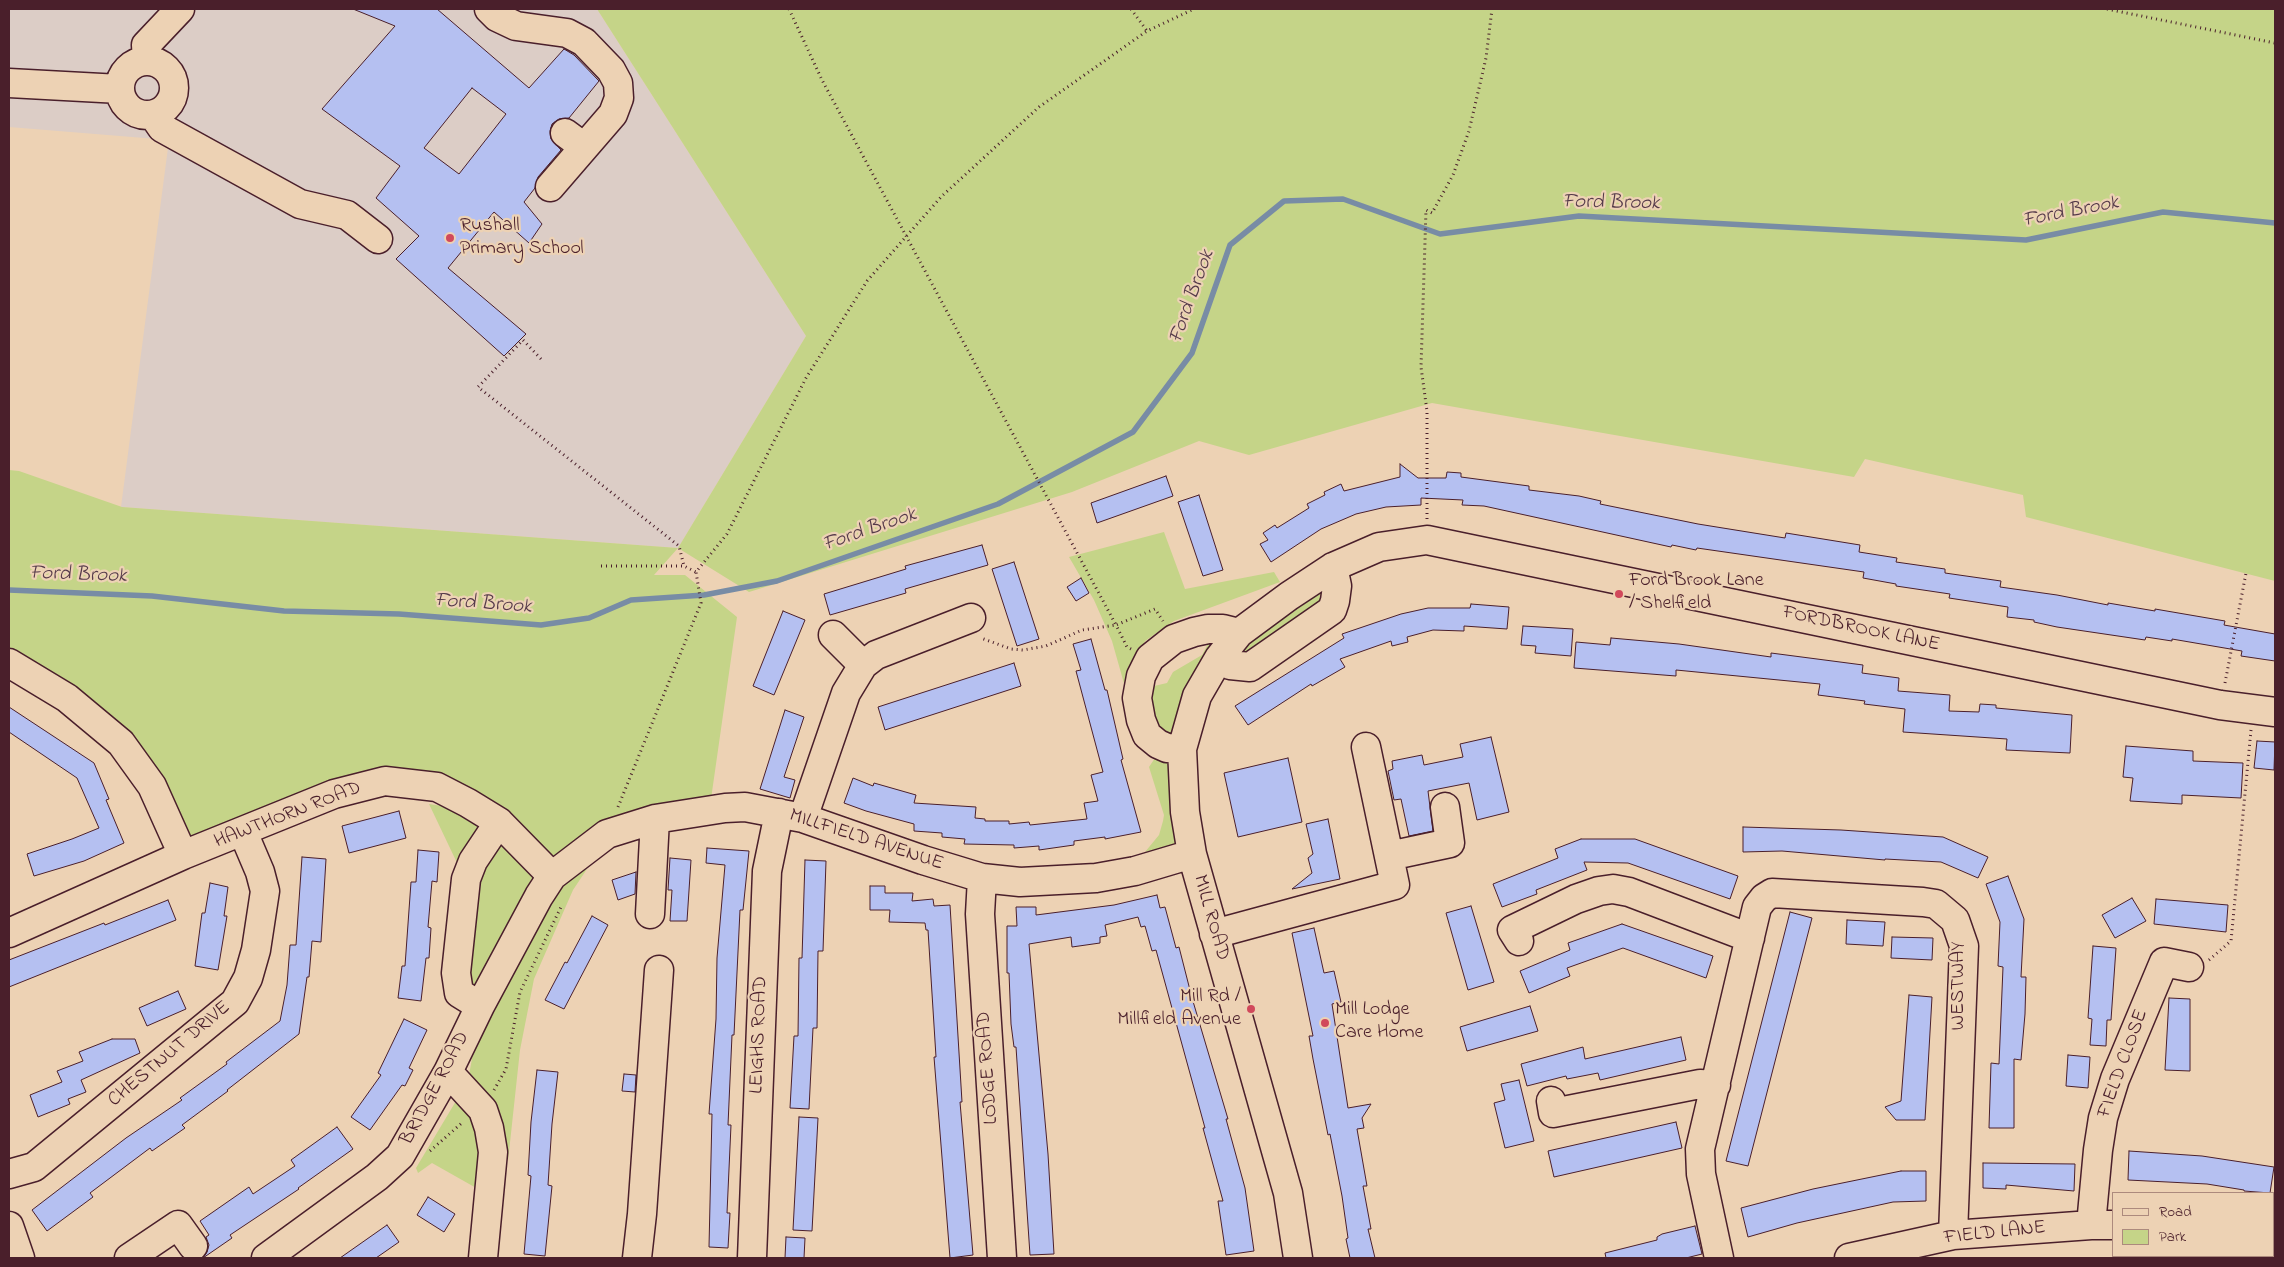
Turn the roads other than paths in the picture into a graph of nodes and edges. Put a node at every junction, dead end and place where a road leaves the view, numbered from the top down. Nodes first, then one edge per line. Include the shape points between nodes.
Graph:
1 (180, 9) edge
2 (489, 9) edge
3 (147, 60) junction
4 (9, 83) edge
5 (120, 89) junction
6 (153, 115) junction
7 (550, 187) dead end
8 (378, 240) dead end
9 (1333, 567) junction
10 (971, 620) road end
11 (1239, 633) junction
12 (833, 635) dead end
13 (1219, 658) junction
14 (9, 663) edge
15 (863, 665) junction
16 (2264, 710) edge
17 (1189, 718) joint
18 (1366, 747) dead end
19 (1182, 749) junction
20 (1445, 807) dead end
21 (791, 815) junction
22 (655, 819) junction
23 (499, 822) junction
24 (243, 832) junction
25 (1192, 854) junction
26 (183, 856) junction
27 (1389, 856) junction
28 (982, 878) junction
29 (559, 887) junction
30 (650, 914) dead end
31 (9, 933) edge
32 (1214, 934) junction
33 (1750, 938) junction
34 (1519, 941) dead end
35 (2189, 967) dead end
36 (659, 970) dead end
37 (480, 1006) junction
38 (448, 1072) junction
39 (1716, 1085) junction
40 (1551, 1101) dead end
41 (9, 1174) edge
42 (2102, 1225) edge
43 (9, 1226) edge
44 (1953, 1235) junction
45 (193, 1246) dead end
46 (20, 1258) edge
47 (129, 1258) edge
48 (266, 1258) edge
49 (483, 1258) edge
50 (637, 1258) edge
51 (752, 1258) edge
52 (1002, 1258) edge
53 (1298, 1258) edge
54 (1719, 1258) edge
55 (1849, 1258) edge

1 - 3 street via 146,45
2 - 7 street via 497,17 516,26 567,34 584,42 611,70 618,83 619,98 613,114 575,140
3 - 5 street via 131,66 121,80
3 - 6 street via 169,71 175,88 168,105
4 - 5 street
5 - 6 street via 127,106 143,115
6 - 8 street via 162,128 300,204 347,215
9 - 11 street, FORDBROOK LANE
9 - 13 street via 1337,586 1332,610 1250,667 1230,665
9 - 16 street, FORDBROOK LANE via 1379,547 1427,540 2220,706
10 - 15 street via 889,649
11 - 13 street, FORDBROOK LANE
11 - 19 street via 1208,628 1174,639 1150,658 1141,676 1137,698 1147,735 1167,748
12 - 15 street
13 - 17 street, FORDBROOK LANE via 1197,696
14 - 26 street via 68,698 121,743 152,786
15 - 21 street, LEIGHS ROAD via 846,692
17 - 19 street, MILL ROAD
18 - 27 street
19 - 25 street, MILL ROAD via 1184,812
20 - 27 street via 1450,842
21 - 22 street, MILLFIELD AVENUE via 745,807
21 - 28 street, MILLFIELD AVENUE
21 - 51 street, LEIGHS ROAD via 767,871
22 - 29 street, MILLFIELD AVENUE via 607,834
22 - 30 street
23 - 24 street, HAWTHORN ROAD via 437,787 385,781 334,794
23 - 29 street, HAWTHORN ROAD
23 - 37 street via 473,860 466,879 456,973 459,993
24 - 26 street, HAWTHORN ROAD
24 - 41 street, CHESTNUT DRIVE via 260,872 264,891 256,950 248,978 235,1002 34,1167
25 - 28 street, MILLFIELD AVENUE via 1135,871 1096,878 1020,882
25 - 32 street, MILL ROAD
26 - 31 street, HAWTHORN ROAD
27 - 32 street via 1395,885
28 - 52 street, LODGE ROAD via 980,914
29 - 37 street, BRIDGE ROAD via 539,896
32 - 53 street, MILL ROAD via 1288,1193
33 - 34 street via 1614,889 1576,899 1512,930
33 - 39 street, WESTWAY
33 - 44 street, WESTWAY via 1757,907 1772,893 1923,902 1936,904 1955,920 1964,946
35 - 42 street, FIELD CLOSE via 2164,962 2114,1079 2098,1150
36 - 50 street
37 - 38 street, BRIDGE ROAD
38 - 48 street, BRIDGE ROAD via 400,1156 377,1177
38 - 49 street via 483,1110 489,1128 493,1152
39 - 40 street via 1700,1084 1553,1112
39 - 54 street, WESTWAY via 1699,1160
42 - 44 street, FIELD LANE
43 - 46 street
44 - 55 street, FIELD LANE
45 - 47 street via 178,1225

